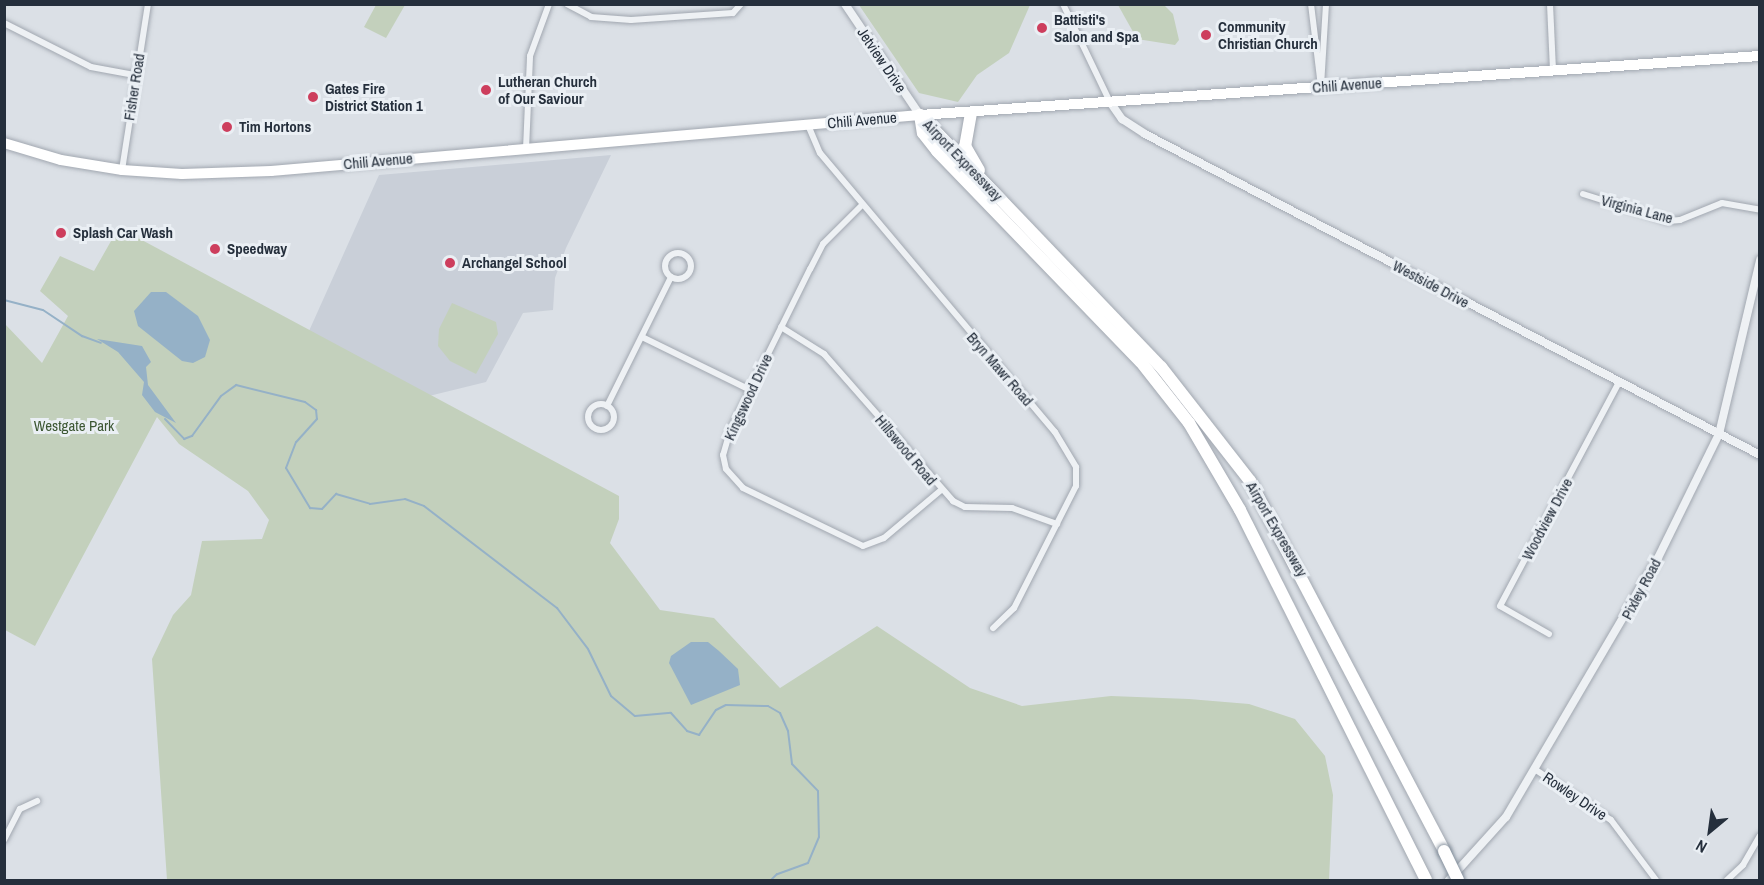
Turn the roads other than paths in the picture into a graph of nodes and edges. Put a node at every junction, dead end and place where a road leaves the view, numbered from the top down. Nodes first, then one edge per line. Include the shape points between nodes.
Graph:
1 (148, 4) edge
2 (549, 4) edge
3 (567, 4) edge
4 (741, 4) edge
5 (845, 4) edge
6 (1063, 4) edge
7 (1311, 4) edge
8 (1326, 4) edge
9 (1550, 4) edge
10 (4, 23) edge
11 (1760, 57) edge
12 (1553, 71) junction
13 (134, 75) junction
14 (1321, 87) junction
15 (1110, 102) junction
16 (971, 113) junction
17 (920, 116) junction
18 (808, 125) junction
19 (4, 143) edge
20 (526, 149) junction
21 (122, 170) junction
22 (1583, 194) dead end
23 (999, 198) junction
24 (862, 205) junction
25 (1760, 210) edge
26 (1760, 260) edge
27 (671, 277) junction
28 (1758, 277) edge
29 (781, 327) junction
30 (642, 337) junction
31 (1619, 382) junction
32 (750, 390) junction
33 (607, 406) junction
34 (1719, 434) junction
35 (1760, 455) edge
36 (940, 490) junction
37 (1057, 524) junction
38 (993, 628) dead end
39 (1548, 634) dead end
40 (1536, 770) junction
41 (37, 801) dead end
42 (1760, 836) edge
43 (4, 840) edge
44 (1426, 880) edge
45 (1449, 880) edge
46 (1458, 880) edge
47 (1656, 880) edge
48 (1727, 880) edge

1 - 13 street, Fisher Road
2 - 20 street via 530,56
3 - 4 street via 591,16 631,20 733,13
5 - 17 street, Jetview Drive
6 - 15 street
7 - 14 street
8 - 14 street
9 - 12 street
10 - 13 street via 91,67
11 - 12 main road, Chili Avenue
12 - 14 main road, Chili Avenue
13 - 21 street, Fisher Road
14 - 15 main road, Chili Avenue
15 - 16 main road, Chili Avenue
15 - 31 street, Westside Drive via 1122,119 1145,134
16 - 17 main road, Chili Avenue
16 - 23 highway via 965,146
17 - 18 main road, Chili Avenue
17 - 23 highway, Airport Expressway
17 - 44 highway, Airport Expressway via 923,133 937,151 1141,362 1189,423 1240,510
18 - 20 main road, Chili Avenue
18 - 24 street, Bryn Mawr Road via 820,153
19 - 21 main road, Chili Avenue via 61,160
20 - 21 main road, Chili Avenue via 271,171 182,174
22 - 25 street, Virginia Lane via 1668,220 1680,220 1722,203
23 - 46 highway, Airport Expressway, bridge via 1161,367 1250,481
24 - 29 street, Kingswood Drive via 823,244
24 - 37 street, Bryn Mawr Road via 1069,450 1076,467 1076,486
26 - 28 street, Pixley Road
27 - 27 street via 689,272 684,255 674,253 666,259 665,269
27 - 30 street
28 - 34 street, Pixley Road
29 - 32 street, Kingswood Drive
29 - 36 street, Hillswood Road via 824,354
30 - 32 street
30 - 33 street
31 - 34 street, Westside Drive
31 - 39 street, Woodview Drive via 1500,606
32 - 36 street, Kingswood Drive via 723,455 732,479 754,494 863,546 884,538
33 - 33 street via 591,410 588,420 595,429 612,424 613,414
34 - 35 street, Westside Drive
34 - 40 street, Pixley Road via 1621,626
36 - 37 street, Hillswood Road via 965,507 1012,508
37 - 38 street, Bryn Mawr Road via 1014,608
40 - 45 street, Pixley Road via 1486,844
40 - 47 street, Rowley Drive via 1611,820
41 - 43 street via 20,809
42 - 48 street via 1743,865

